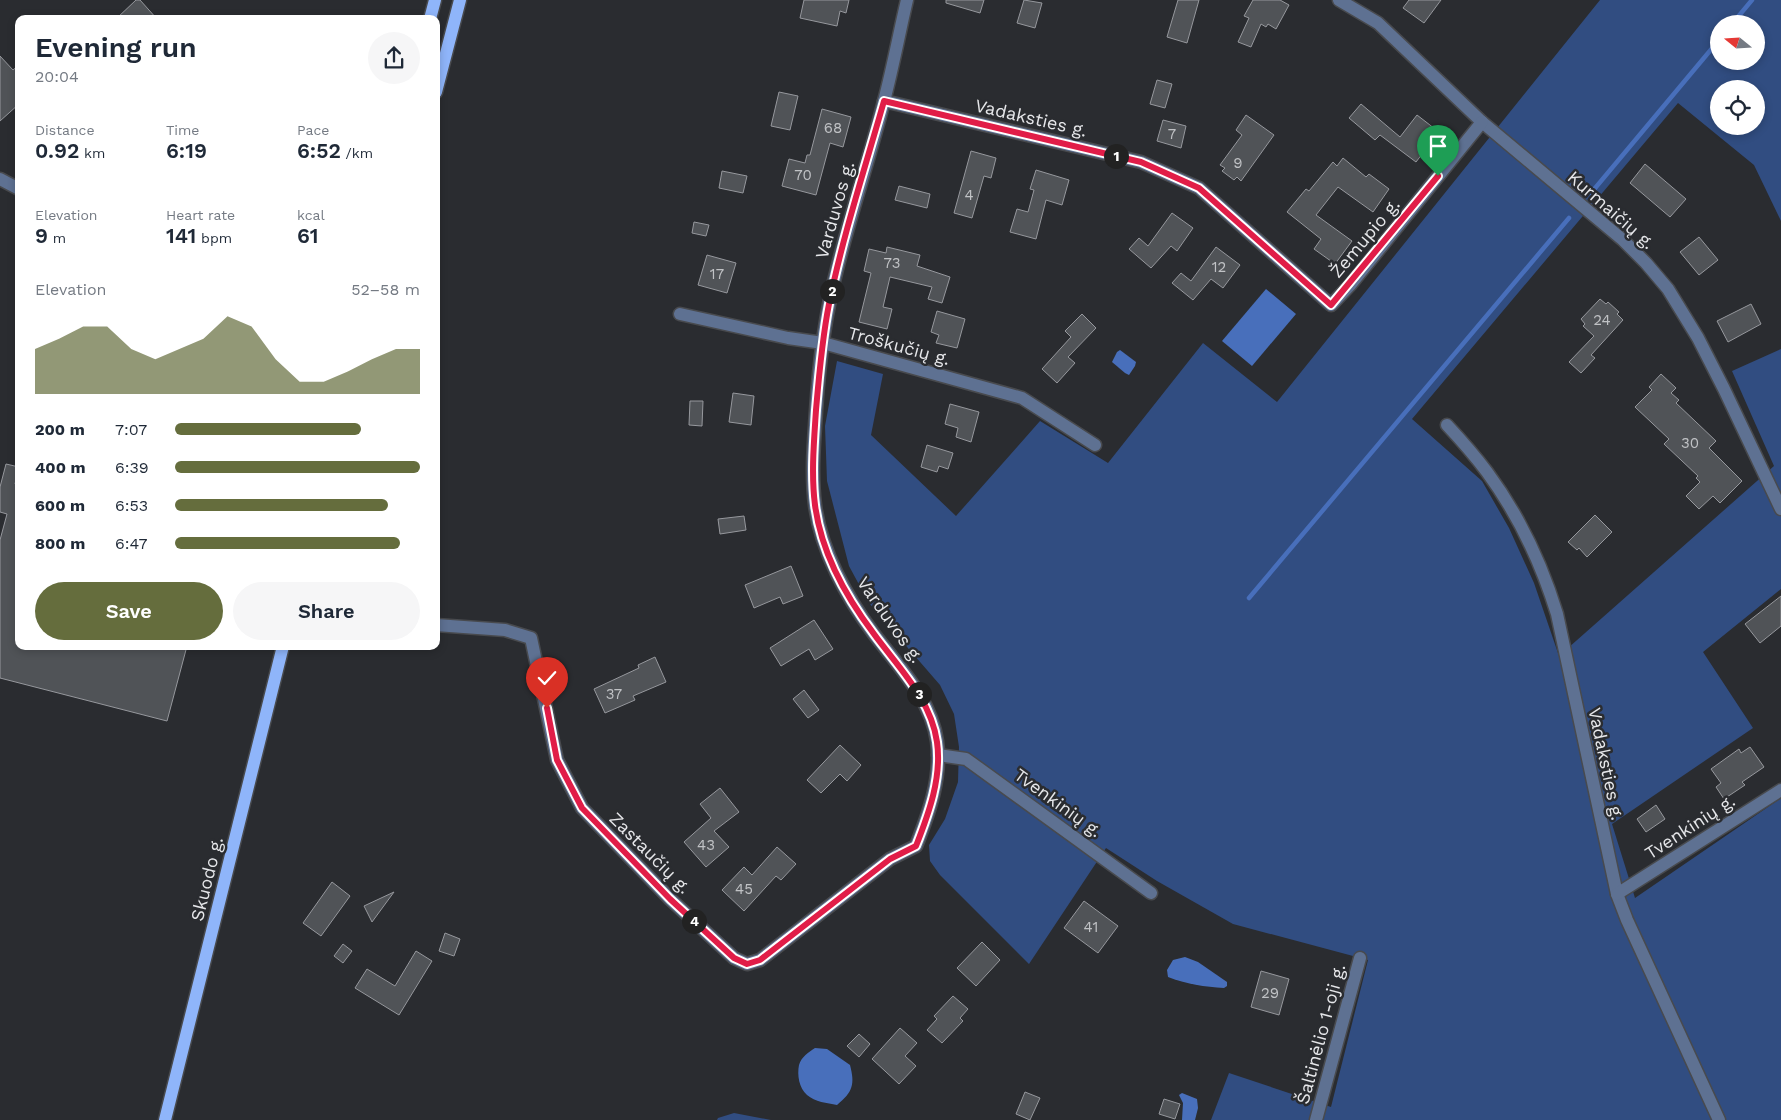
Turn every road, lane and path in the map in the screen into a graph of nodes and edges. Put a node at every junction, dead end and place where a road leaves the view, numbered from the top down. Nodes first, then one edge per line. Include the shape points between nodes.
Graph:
1 (435, 0) edge
2 (460, 0) edge
3 (907, 0) edge
4 (1340, 0) edge
5 (431, 15) edge
6 (440, 77) edge
7 (884, 101) junction
8 (1482, 122) junction
9 (0, 179) edge
10 (15, 187) edge
11 (1331, 305) joint
12 (680, 314) dead end
13 (823, 343) junction
14 (1448, 425) dead end
15 (1095, 445) dead end
16 (1781, 509) edge
17 (440, 625) edge
18 (282, 650) edge
19 (938, 755) junction
20 (1781, 790) edge
21 (916, 846) joint
22 (1151, 893) dead end
23 (1617, 894) junction
24 (1360, 958) dead end
25 (165, 1120) edge
26 (1316, 1120) edge
27 (1719, 1120) edge

1 - 5 main road
2 - 6 main road
3 - 7 street, Varduvos g.
4 - 8 street, Kurmaičių g. via 1378,23
7 - 11 street, Vadaksties g. via 1141,162 1199,188
7 - 13 street, Varduvos g. via 836,270
8 - 11 street, Žemupio g.
8 - 16 street, Kurmaičių g. via 1623,240 1668,290 1720,380
9 - 10 street
12 - 13 street, Troškučių g.
13 - 15 street, Troškučių g. via 1022,398
13 - 19 street, Varduvos g. via 814,466 820,533 859,613 924,702 932,721
14 - 23 street, Vadaksties g. via 1505,499 1550,590
17 - 21 street, Zastaučių g. via 505,630 531,638 557,760 582,808 670,899 734,958 747,964 760,960 890,859
18 - 25 main road, Skuodo g.
19 - 21 street, Varduvos g. via 933,795
19 - 22 street, Tvenkinių g. via 966,759
20 - 23 street, Tvenkinių g.
23 - 27 street, Vadaksties g.
24 - 26 street, Šaltinėlio 1-oji g.

